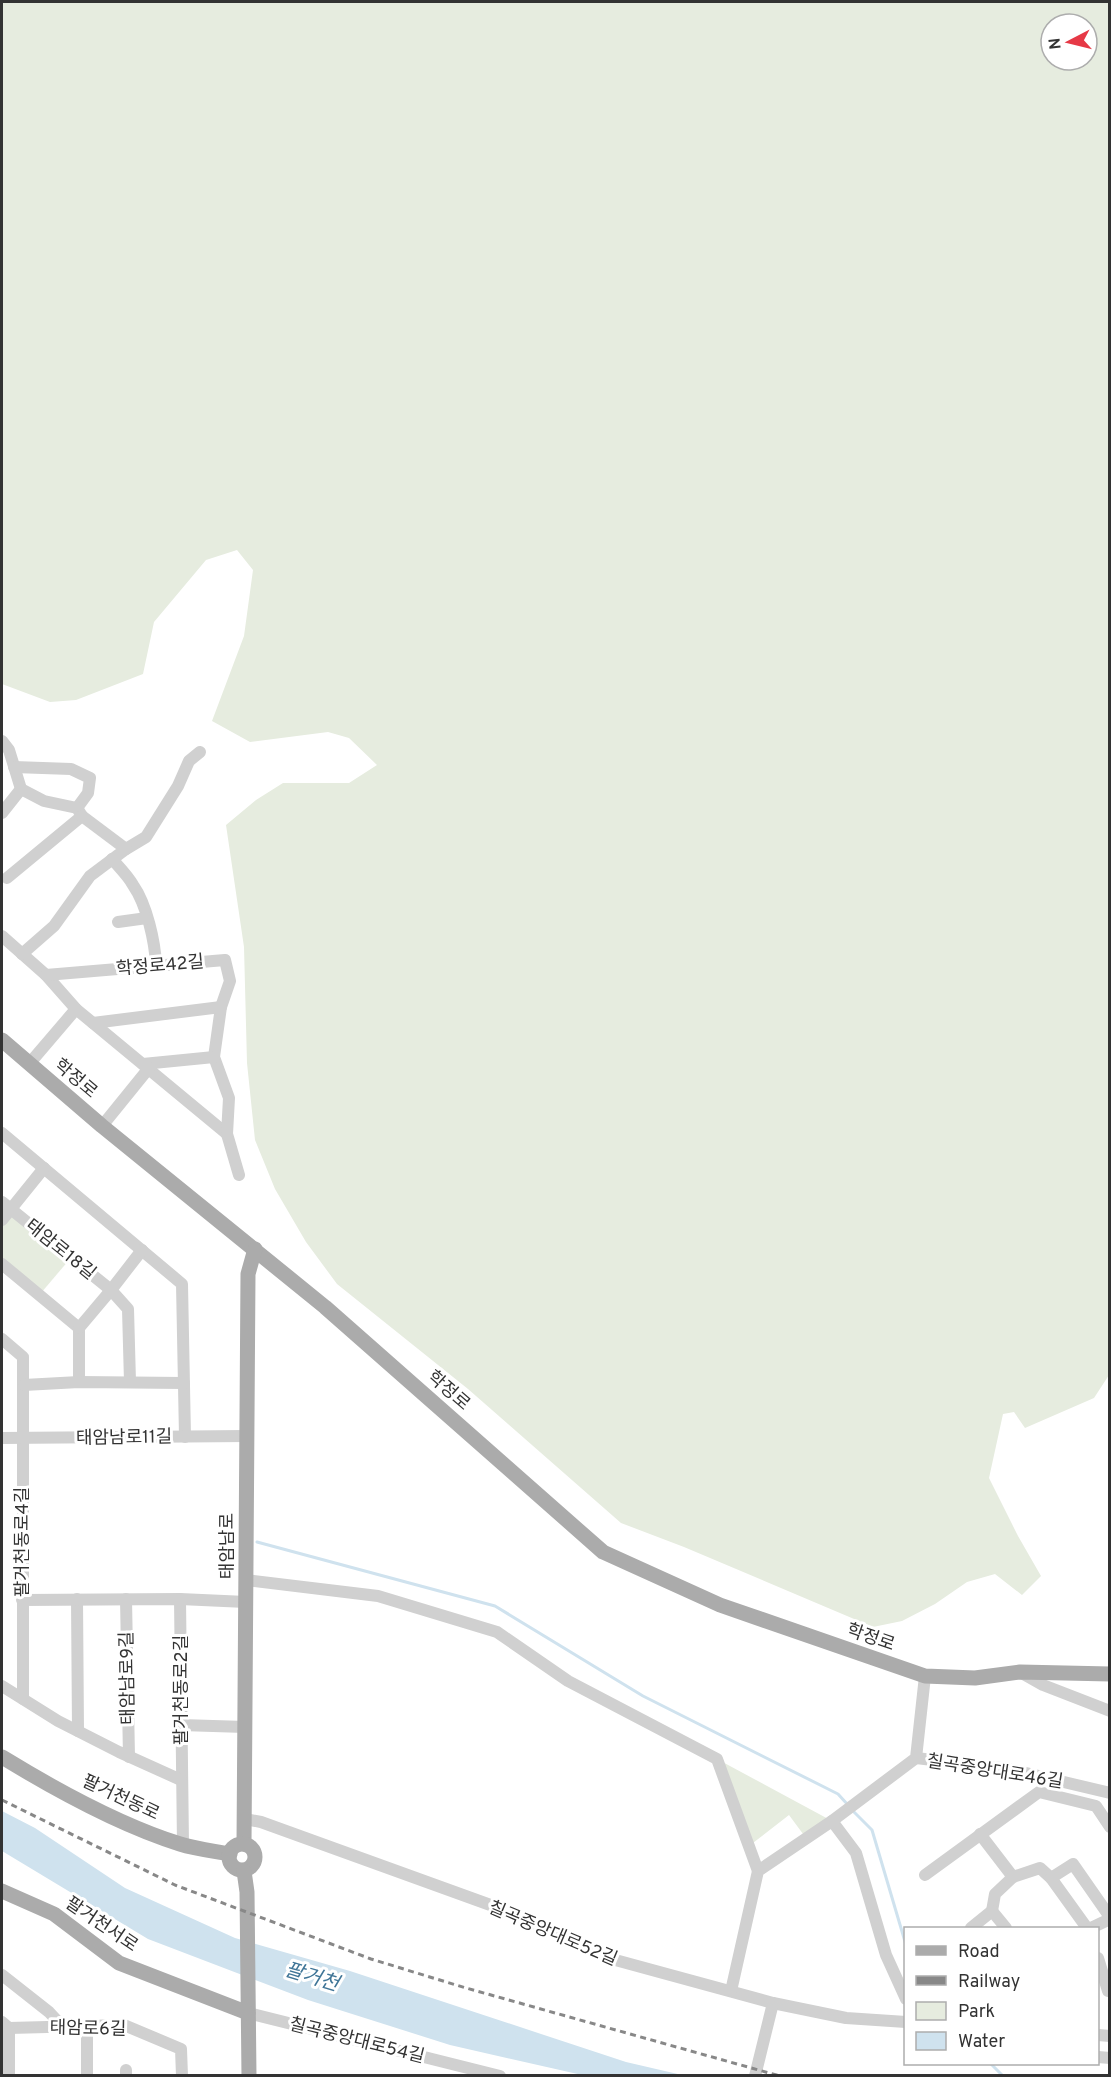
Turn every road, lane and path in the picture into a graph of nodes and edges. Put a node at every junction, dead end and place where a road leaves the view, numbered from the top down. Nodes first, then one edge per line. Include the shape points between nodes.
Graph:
1 (2, 741) edge
2 (200, 752) dead end
3 (14, 767) junction
4 (21, 789) junction
5 (80, 812) junction
6 (2, 813) edge
7 (126, 849) junction
8 (112, 859) junction
9 (3, 879) edge
10 (147, 918) junction
11 (118, 922) dead end
12 (2, 936) edge
13 (22, 954) junction
14 (156, 965) junction
15 (46, 975) junction
16 (221, 1007) junction
17 (76, 1009) junction
18 (93, 1023) junction
19 (2, 1040) edge
20 (214, 1057) junction
21 (29, 1064) junction
22 (146, 1066) junction
23 (102, 1125) junction
24 (2, 1133) edge
25 (227, 1134) junction
26 (44, 1168) junction
27 (239, 1175) dead end
28 (6, 1205) edge
29 (2, 1220) edge
30 (255, 1249) junction
31 (142, 1250) junction
32 (2, 1264) edge
33 (111, 1290) junction
34 (79, 1328) junction
35 (2, 1340) edge
36 (80, 1382) junction
37 (130, 1382) junction
38 (184, 1383) junction
39 (24, 1385) junction
40 (247, 1436) junction
41 (185, 1437) junction
42 (2, 1438) edge
43 (23, 1438) junction
44 (246, 1580) junction
45 (77, 1599) junction
46 (126, 1599) junction
47 (180, 1599) junction
48 (22, 1600) junction
49 (246, 1602) junction
50 (1020, 1672) junction
51 (1110, 1674) edge
52 (925, 1676) junction
53 (2, 1686) edge
54 (23, 1699) junction
55 (1110, 1712) edge
56 (181, 1725) junction
57 (245, 1727) junction
58 (78, 1731) junction
59 (2, 1757) edge
60 (129, 1757) junction
61 (916, 1758) junction
62 (181, 1780) junction
63 (1110, 1793) edge
64 (245, 1819) junction
65 (832, 1821) junction
66 (1110, 1827) edge
67 (980, 1834) junction
68 (244, 1844) junction
69 (183, 1845) junction
70 (230, 1854) junction
71 (244, 1870) junction
72 (758, 1871) junction
73 (925, 1875) dead end
74 (1013, 1876) junction
75 (1051, 1878) junction
76 (2, 1891) edge
77 (992, 1911) junction
78 (1110, 1918) edge
79 (973, 1927) edge
80 (1004, 1927) edge
81 (1088, 1927) edge
82 (1093, 1927) edge
83 (1099, 1963) edge
84 (2, 1974) edge
85 (731, 1991) junction
86 (1105, 1992) edge
87 (904, 1996) edge
88 (773, 2003) junction
89 (248, 2008) junction
90 (904, 2022) edge
91 (5, 2025) edge
92 (87, 2025) junction
93 (62, 2026) junction
94 (5, 2059) edge
95 (9, 2076) edge
96 (87, 2076) edge
97 (182, 2076) edge
98 (249, 2076) edge
99 (500, 2076) edge
100 (755, 2076) edge

1 - 3 street
2 - 7 street via 189,761 146,837
3 - 4 street
3 - 5 street via 71,770 90,778
4 - 5 street
4 - 6 street
5 - 7 street
5 - 9 street
7 - 8 street
8 - 10 street via 134,885
8 - 13 street via 90,876 54,926
10 - 11 street
10 - 14 street
12 - 13 street
13 - 15 street
14 - 15 street, 학정로42길
14 - 16 street, 학정로42길 via 225,960 230,981
15 - 17 street
16 - 18 street
16 - 20 street, 학정로42길
17 - 18 street
17 - 21 street
18 - 22 street
19 - 21 main road, 학정로
20 - 22 street
20 - 25 street, 학정로42길 via 229,1098
21 - 23 main road, 학정로
22 - 23 street
22 - 25 street
23 - 30 main road, 학정로
24 - 26 street
25 - 27 street
26 - 28 street, 태암로18길
26 - 31 street
28 - 29 street
28 - 33 street, 태암로18길
30 - 40 main road, 태암남로 via 248,1274
30 - 52 main road, 학정로 via 603,1552 720,1605
31 - 33 street, 태암로18길
31 - 38 street via 182,1284
32 - 34 street
33 - 34 street
33 - 37 street, 태암로18길 via 128,1309
34 - 36 street
35 - 39 street, 팔거천동로4길 via 23,1357
36 - 37 street
36 - 39 street
37 - 38 street
38 - 41 street
39 - 43 street, 팔거천동로4길
40 - 41 street, 태암남로11길
40 - 44 main road, 태암남로
41 - 43 street, 태암남로11길
42 - 43 street, 태암남로11길
43 - 48 street, 팔거천동로4길
44 - 49 main road, 태암남로
44 - 72 street via 378,1596 497,1632 568,1681 717,1759
45 - 46 street
45 - 48 street
45 - 58 street
46 - 47 street
46 - 60 street, 태암남로9길
47 - 49 street
47 - 56 street, 팔거천동로2길
48 - 54 street, 팔거천동로4길
49 - 57 main road, 태암남로
50 - 51 main road, 학정로
50 - 52 main road, 학정로 via 975,1678
50 - 55 street
52 - 61 street
53 - 54 street
54 - 58 street
56 - 57 street
56 - 62 street, 팔거천동로2길
57 - 64 main road, 태암남로
58 - 60 street
59 - 69 main road, 팔거천동로 via 147,1833
60 - 62 street
61 - 63 street, 칠곡중앙대로46길 via 1009,1769
61 - 65 street
62 - 69 street, 팔거천동로2길
64 - 68 main road, 태암남로
64 - 85 street, 칠곡중앙대로52길 via 507,1911 608,1958
65 - 72 street
65 - 87 street via 856,1853 886,1956
66 - 67 street via 1096,1806 1039,1792
67 - 73 street
67 - 74 street
68 - 70 main road via 236,1846
68 - 71 main road via 251,1848 255,1859 252,1867
69 - 70 main road, 팔거천동로
70 - 71 main road via 232,1865
71 - 89 main road
72 - 85 street
74 - 75 street via 1040,1868
74 - 77 street via 994,1894
75 - 78 street via 1072,1864
75 - 81 street
76 - 89 main road, 팔거천서로 via 54,1914 119,1963
77 - 79 street
77 - 80 street
78 - 82 street
83 - 86 street
84 - 93 street
85 - 88 street, 칠곡중앙대로52길
88 - 90 street, 칠곡중앙대로52길 via 846,2018
88 - 100 street
89 - 98 main road
89 - 99 street, 칠곡중앙대로54길
91 - 93 street, 태암로6길
91 - 94 street
92 - 93 street, 태암로6길
92 - 96 street
92 - 97 street, 태암로6길 via 124,2025 181,2049
94 - 95 street

